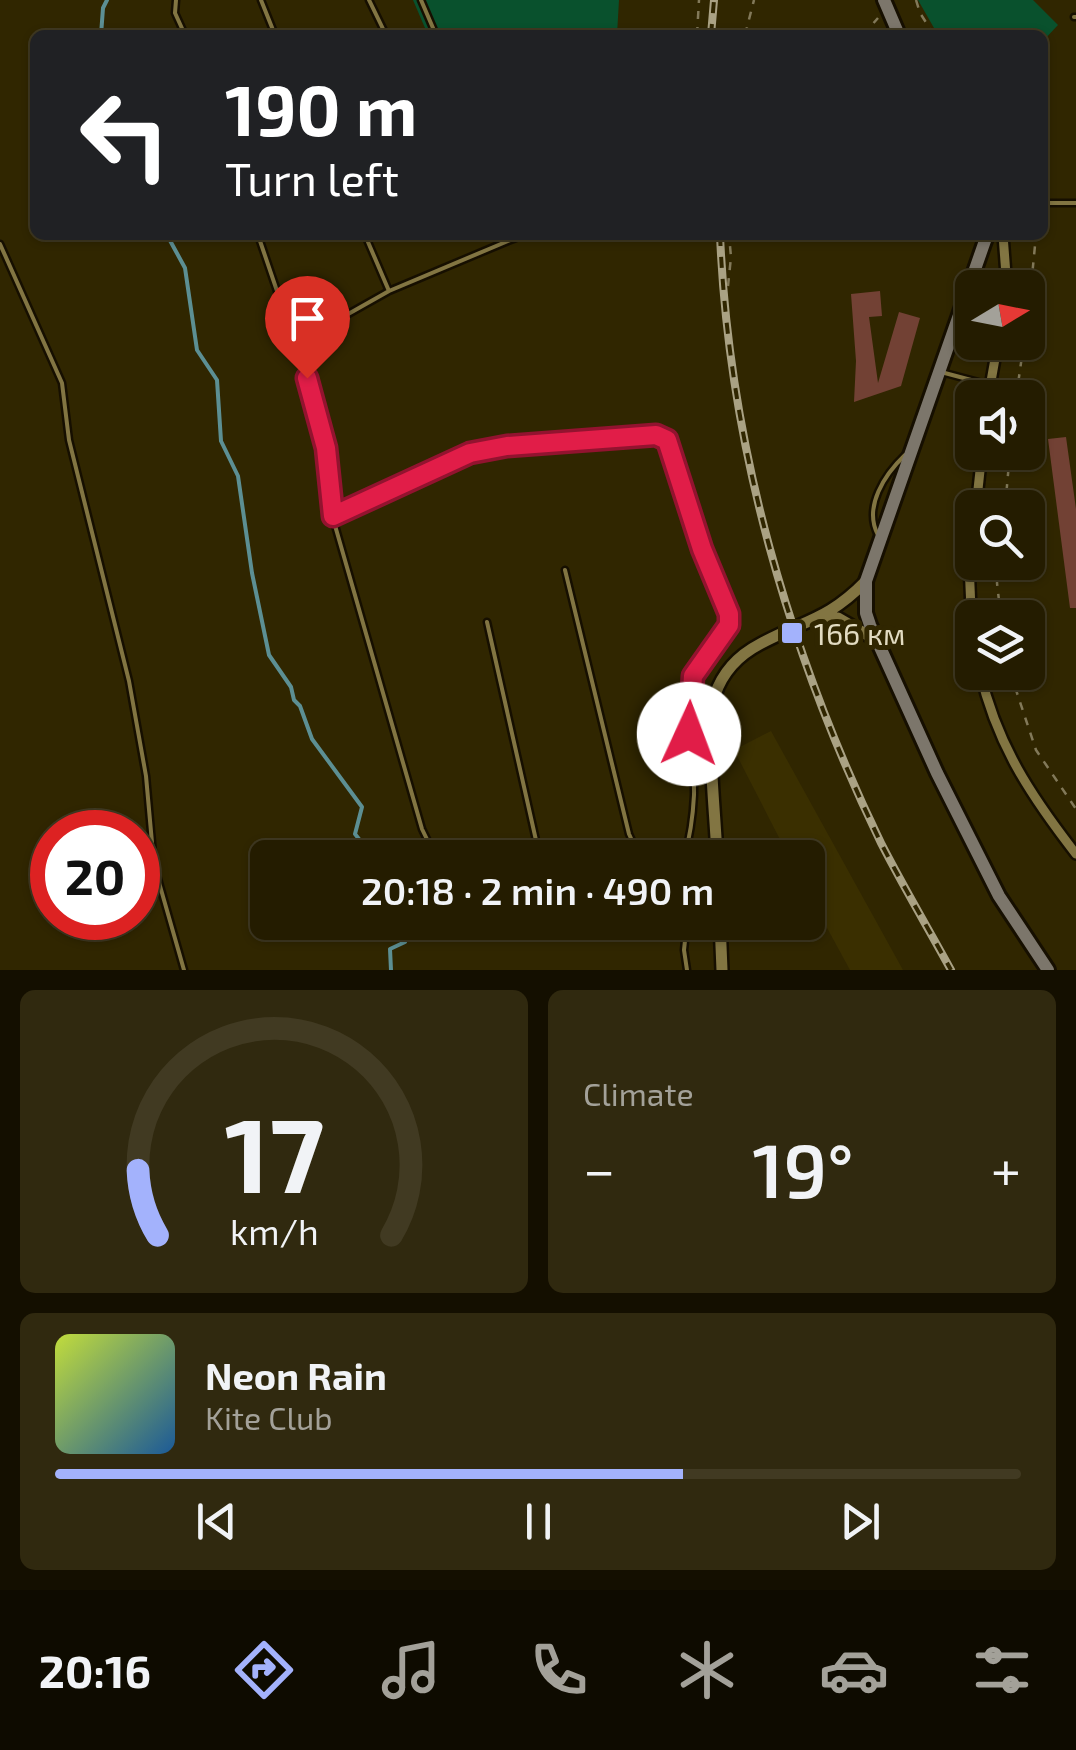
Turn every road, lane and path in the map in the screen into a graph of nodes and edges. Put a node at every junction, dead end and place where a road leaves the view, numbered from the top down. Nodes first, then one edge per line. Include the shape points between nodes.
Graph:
1 (176, 0) edge
2 (261, 0) edge
3 (369, 0) edge
4 (421, 0) edge
5 (699, 0) edge
6 (754, 0) edge
7 (884, 0) edge
8 (916, 0) edge
9 (880, 17) dead end
10 (183, 30) edge
11 (274, 30) edge
12 (384, 30) edge
13 (434, 30) edge
14 (697, 30) edge
15 (746, 30) edge
16 (867, 30) edge
17 (897, 30) edge
18 (931, 30) edge
19 (1048, 203) edge
20 (1076, 203) edge
21 (260, 240) edge
22 (368, 240) edge
23 (729, 240) edge
24 (985, 240) edge
25 (1004, 240) edge
26 (1036, 240) edge
27 (508, 241) edge
28 (0, 244) edge
29 (1006, 270) edge
30 (1033, 270) edge
31 (728, 286) dead end
32 (389, 290) junction
33 (295, 344) junction
34 (941, 372) junction
35 (971, 380) edge
36 (333, 516) junction
37 (565, 570) dead end
38 (866, 581) junction
39 (819, 619) junction
40 (487, 622) dead end
41 (876, 640) junction
42 (986, 690) edge
43 (1016, 690) edge
44 (1076, 809) edge
45 (427, 840) edge
46 (536, 840) edge
47 (632, 840) edge
48 (687, 840) edge
49 (716, 840) edge
50 (1076, 853) edge
51 (685, 940) edge
52 (721, 940) edge
53 (184, 970) edge
54 (688, 970) edge
55 (722, 970) edge
56 (1048, 970) edge

1 - 10 lane
2 - 11 lane
3 - 12 lane
4 - 13 lane
5 - 14 path
6 - 15 path
7 - 17 main road
8 - 18 path
9 - 16 path
19 - 20 lane
21 - 33 lane
22 - 32 lane
23 - 31 path
24 - 34 main road
25 - 29 street
26 - 30 path
27 - 32 lane
28 - 53 lane via 62,382 129,681 154,865
32 - 33 lane
33 - 36 lane via 318,411
34 - 35 lane
34 - 38 main road
36 - 45 lane
36 - 48 lane via 492,448 656,435 667,440 729,614 729,625 690,686 694,792
37 - 47 lane
38 - 39 street
38 - 41 main road via 866,614
39 - 41 street via 838,618
39 - 49 street via 742,654 724,674 712,721
40 - 46 lane
41 - 56 main road via 1000,896
42 - 50 street via 1021,780
43 - 44 path via 1036,750
51 - 54 lane
52 - 55 street

